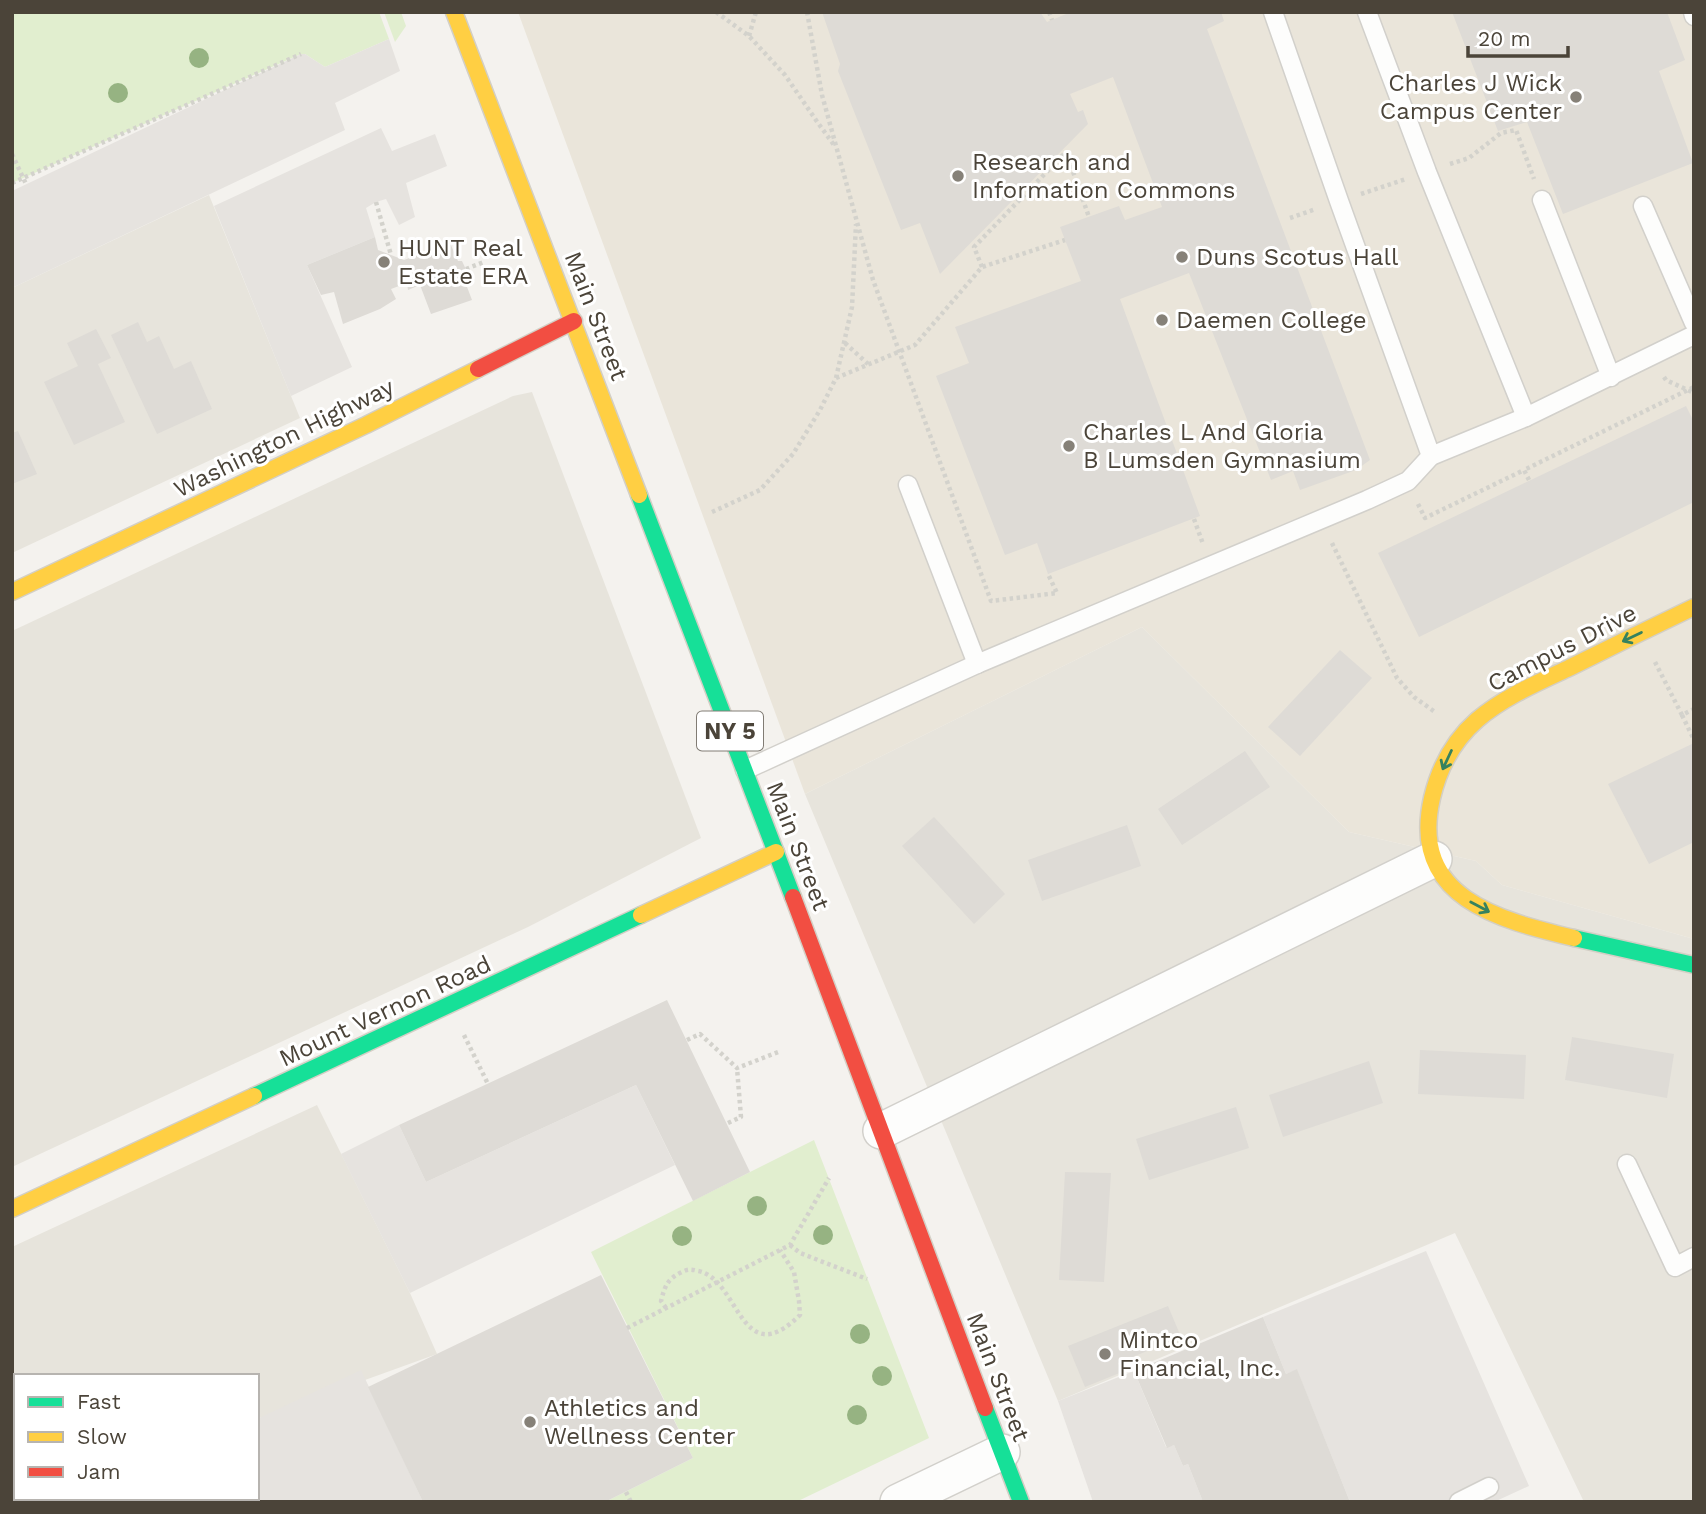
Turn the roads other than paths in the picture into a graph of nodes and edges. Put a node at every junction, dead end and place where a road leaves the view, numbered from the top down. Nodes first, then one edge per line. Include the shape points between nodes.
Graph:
1 (454, 12) edge
2 (1273, 12) edge
3 (1367, 12) edge
4 (1542, 200) road end
5 (1643, 206) dead end
6 (573, 321) junction
7 (1694, 323) edge
8 (1694, 334) edge
9 (1611, 377) junction
10 (1527, 417) junction
11 (1431, 456) junction
12 (908, 485) dead end
13 (12, 592) edge
14 (1694, 607) edge
15 (977, 664) junction
16 (745, 770) junction
17 (776, 852) junction
18 (1434, 859) junction
19 (1694, 965) edge
20 (881, 1131) junction
21 (1627, 1164) dead end
22 (12, 1209) edge
23 (1694, 1257) edge
24 (1002, 1452) junction
25 (1489, 1487) dead end
26 (898, 1502) edge
27 (1021, 1502) edge
28 (1459, 1502) edge

1 - 6 street, Main Street / NY 5
2 - 11 lane
3 - 10 lane
4 - 9 lane
5 - 7 lane
6 - 13 street, Washington Highway via 366,425
6 - 16 street, Main Street / NY 5
8 - 9 lane
9 - 10 lane
10 - 11 lane
11 - 15 lane via 1408,481
12 - 15 lane
14 -> 18 street, Campus Drive via 1530,686 1464,731 1448,754 1430,801 1427,827
15 - 16 lane
16 - 17 street, Main Street / NY 5
17 - 20 street, Main Street / NY 5
17 - 22 street, Mount Vernon Road
18 -> 19 street via 1461,897 1498,916
18 - 20 street
20 - 24 street, Main Street / NY 5
21 - 23 lane via 1675,1267
24 - 26 street
24 - 27 street, Main Street / NY 5
25 - 28 lane

